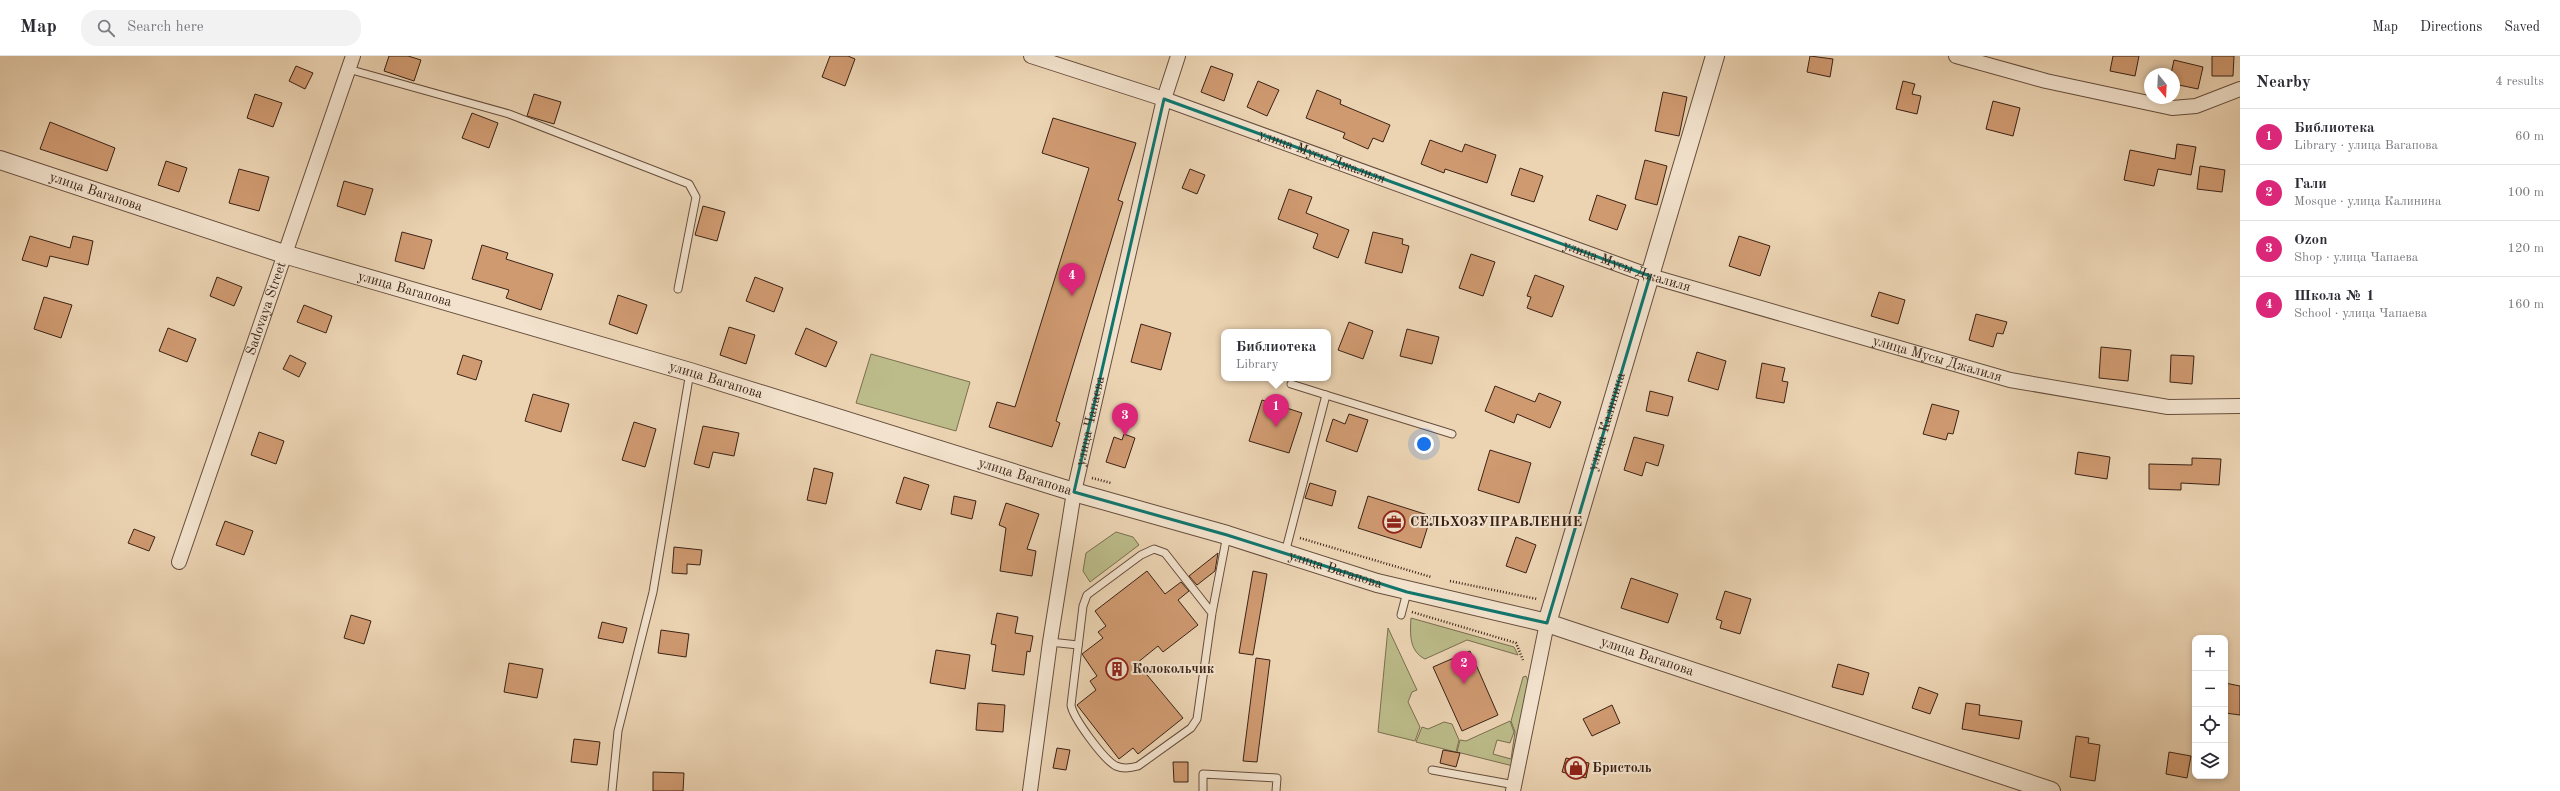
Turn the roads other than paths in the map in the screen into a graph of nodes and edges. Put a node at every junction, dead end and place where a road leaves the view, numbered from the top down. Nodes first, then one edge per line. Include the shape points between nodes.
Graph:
1 (1031, 56) edge
2 (1178, 56) edge
3 (1715, 56) edge
4 (1956, 56) edge
5 (351, 63) edge
6 (2240, 89) edge
7 (1164, 99) junction
8 (0, 160) edge
9 (284, 254) junction
10 (1650, 276) junction
11 (678, 289) dead end
12 (690, 372) junction
13 (1291, 384) dead end
14 (1326, 395) junction
15 (2240, 406) edge
16 (1452, 434) dead end
17 (1074, 492) junction
18 (1227, 535) junction
19 (1285, 554) junction
20 (180, 562) dead end
21 (1407, 592) junction
22 (1212, 613) junction
23 (1401, 615) dead end
24 (1547, 623) junction
25 (1050, 642) junction
26 (1078, 645) junction
27 (1432, 770) dead end
28 (1514, 788) edge
29 (612, 791) edge
30 (1030, 791) edge
31 (1203, 791) edge
32 (1276, 791) edge
33 (2051, 791) edge

1 - 7 street, улица Мусы Джалиля
2 - 7 street, улица Чапаева
3 - 10 street, улица Калинина
4 - 6 street via 2046,81 2172,108 2196,106
5 - 9 street, Sadovaya Street
5 - 11 lane via 509,114 689,184 696,197
7 - 10 street, улица Мусы Джалиля
7 - 17 street, улица Чапаева
8 - 9 street, улица Вагапова
9 - 12 street, улица Вагапова
9 - 20 street, Sadovaya Street
10 - 15 street, улица Мусы Джалиля via 2010,380 2168,407
10 - 24 street, улица Калинина
12 - 17 street, улица Вагапова
12 - 29 lane via 653,592 618,731
13 - 14 lane
14 - 16 lane
14 - 19 lane
17 - 18 street, улица Вагапова
17 - 25 street, улица Чапаева
18 - 19 street, улица Вагапова
18 - 22 lane
19 - 21 street, улица Вагапова via 1376,588
21 - 23 lane
21 - 24 street, улица Вагапова
22 - 26 lane via 1165,554 1154,549 1141,555 1087,595
22 - 26 lane via 1197,719 1191,728 1138,766 1131,768 1116,766 1108,760 1072,711
24 - 28 street, улица Калинина
24 - 33 street, улица Вагапова
25 - 26 lane
25 - 30 street, улица Чапаева
27 - 28 lane
31 - 32 lane via 1203,774 1277,778

